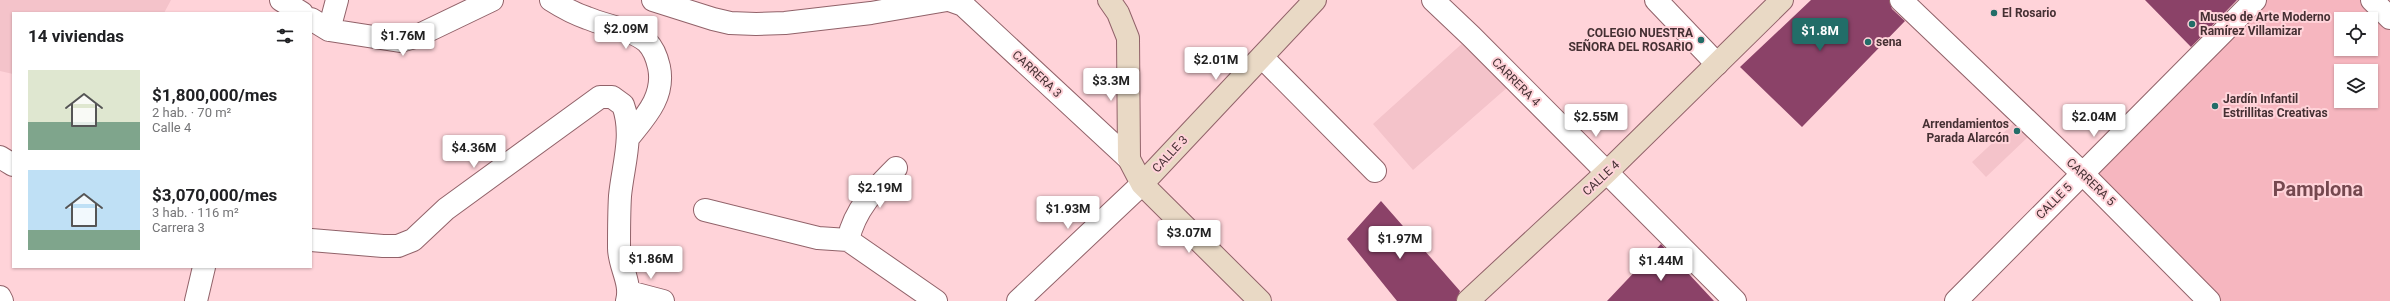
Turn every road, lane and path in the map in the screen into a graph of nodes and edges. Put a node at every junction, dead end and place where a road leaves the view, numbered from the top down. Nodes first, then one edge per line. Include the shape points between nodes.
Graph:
1 (281, 0) edge
2 (337, 0) edge
3 (492, 0) edge
4 (551, 0) edge
5 (653, 0) edge
6 (1109, 0) edge
7 (1314, 0) edge
8 (1432, 0) edge
9 (1656, 0) edge
10 (1782, 0) edge
11 (1901, 0) edge
12 (2255, 0) edge
13 (2372, 0) edge
14 (953, 2) edge
15 (300, 12) edge
16 (2390, 18) edge
17 (320, 24) edge
18 (1262, 57) junction
19 (1717, 64) junction
20 (629, 137) junction
21 (0, 157) edge
22 (1129, 159) junction
23 (12, 164) edge
24 (896, 168) dead end
25 (1375, 171) dead end
26 (1607, 172) junction
27 (2082, 173) junction
28 (1142, 184) junction
29 (705, 210) dead end
30 (312, 240) edge
31 (848, 240) junction
32 (204, 268) edge
33 (0, 297) edge
34 (628, 297) edge
35 (2, 301) edge
36 (196, 301) edge
37 (663, 301) edge
38 (936, 301) edge
39 (1018, 301) edge
40 (1260, 301) edge
41 (1468, 301) edge
42 (1735, 301) edge
43 (1956, 301) edge
44 (2209, 301) edge

1 - 15 street
2 - 17 street
3 - 17 street via 415,37 400,41
4 - 20 street via 586,18 636,36 647,42 654,50 661,78 660,89 655,103
5 - 14 street via 730,23 756,24 785,23
6 - 22 main road via 1118,13 1128,38
7 - 18 main road, CALLE 3
8 - 26 street, CARRERA 4
9 - 19 street
10 - 19 main road, CALLE 4
11 - 27 street, CARRERA 5
12 - 27 street, CALLE 5
13 - 16 street
14 - 22 street, CARRERA 3
18 - 25 street
18 - 28 main road, CALLE 3
19 - 26 main road, CALLE 4
20 - 30 street via 624,105 612,97 600,97 446,209 413,240 398,246
20 - 34 street via 620,194 619,223 619,254
21 - 23 street
22 - 28 main road
24 - 31 street via 869,195 855,216
26 - 41 main road, CALLE 4
26 - 42 street, CARRERA 4
27 - 43 street, CALLE 5
27 - 44 street, CARRERA 5
28 - 39 street, CALLE 3
28 - 40 main road
29 - 31 street via 818,238
31 - 38 street
32 - 36 street
33 - 35 street
34 - 37 street

